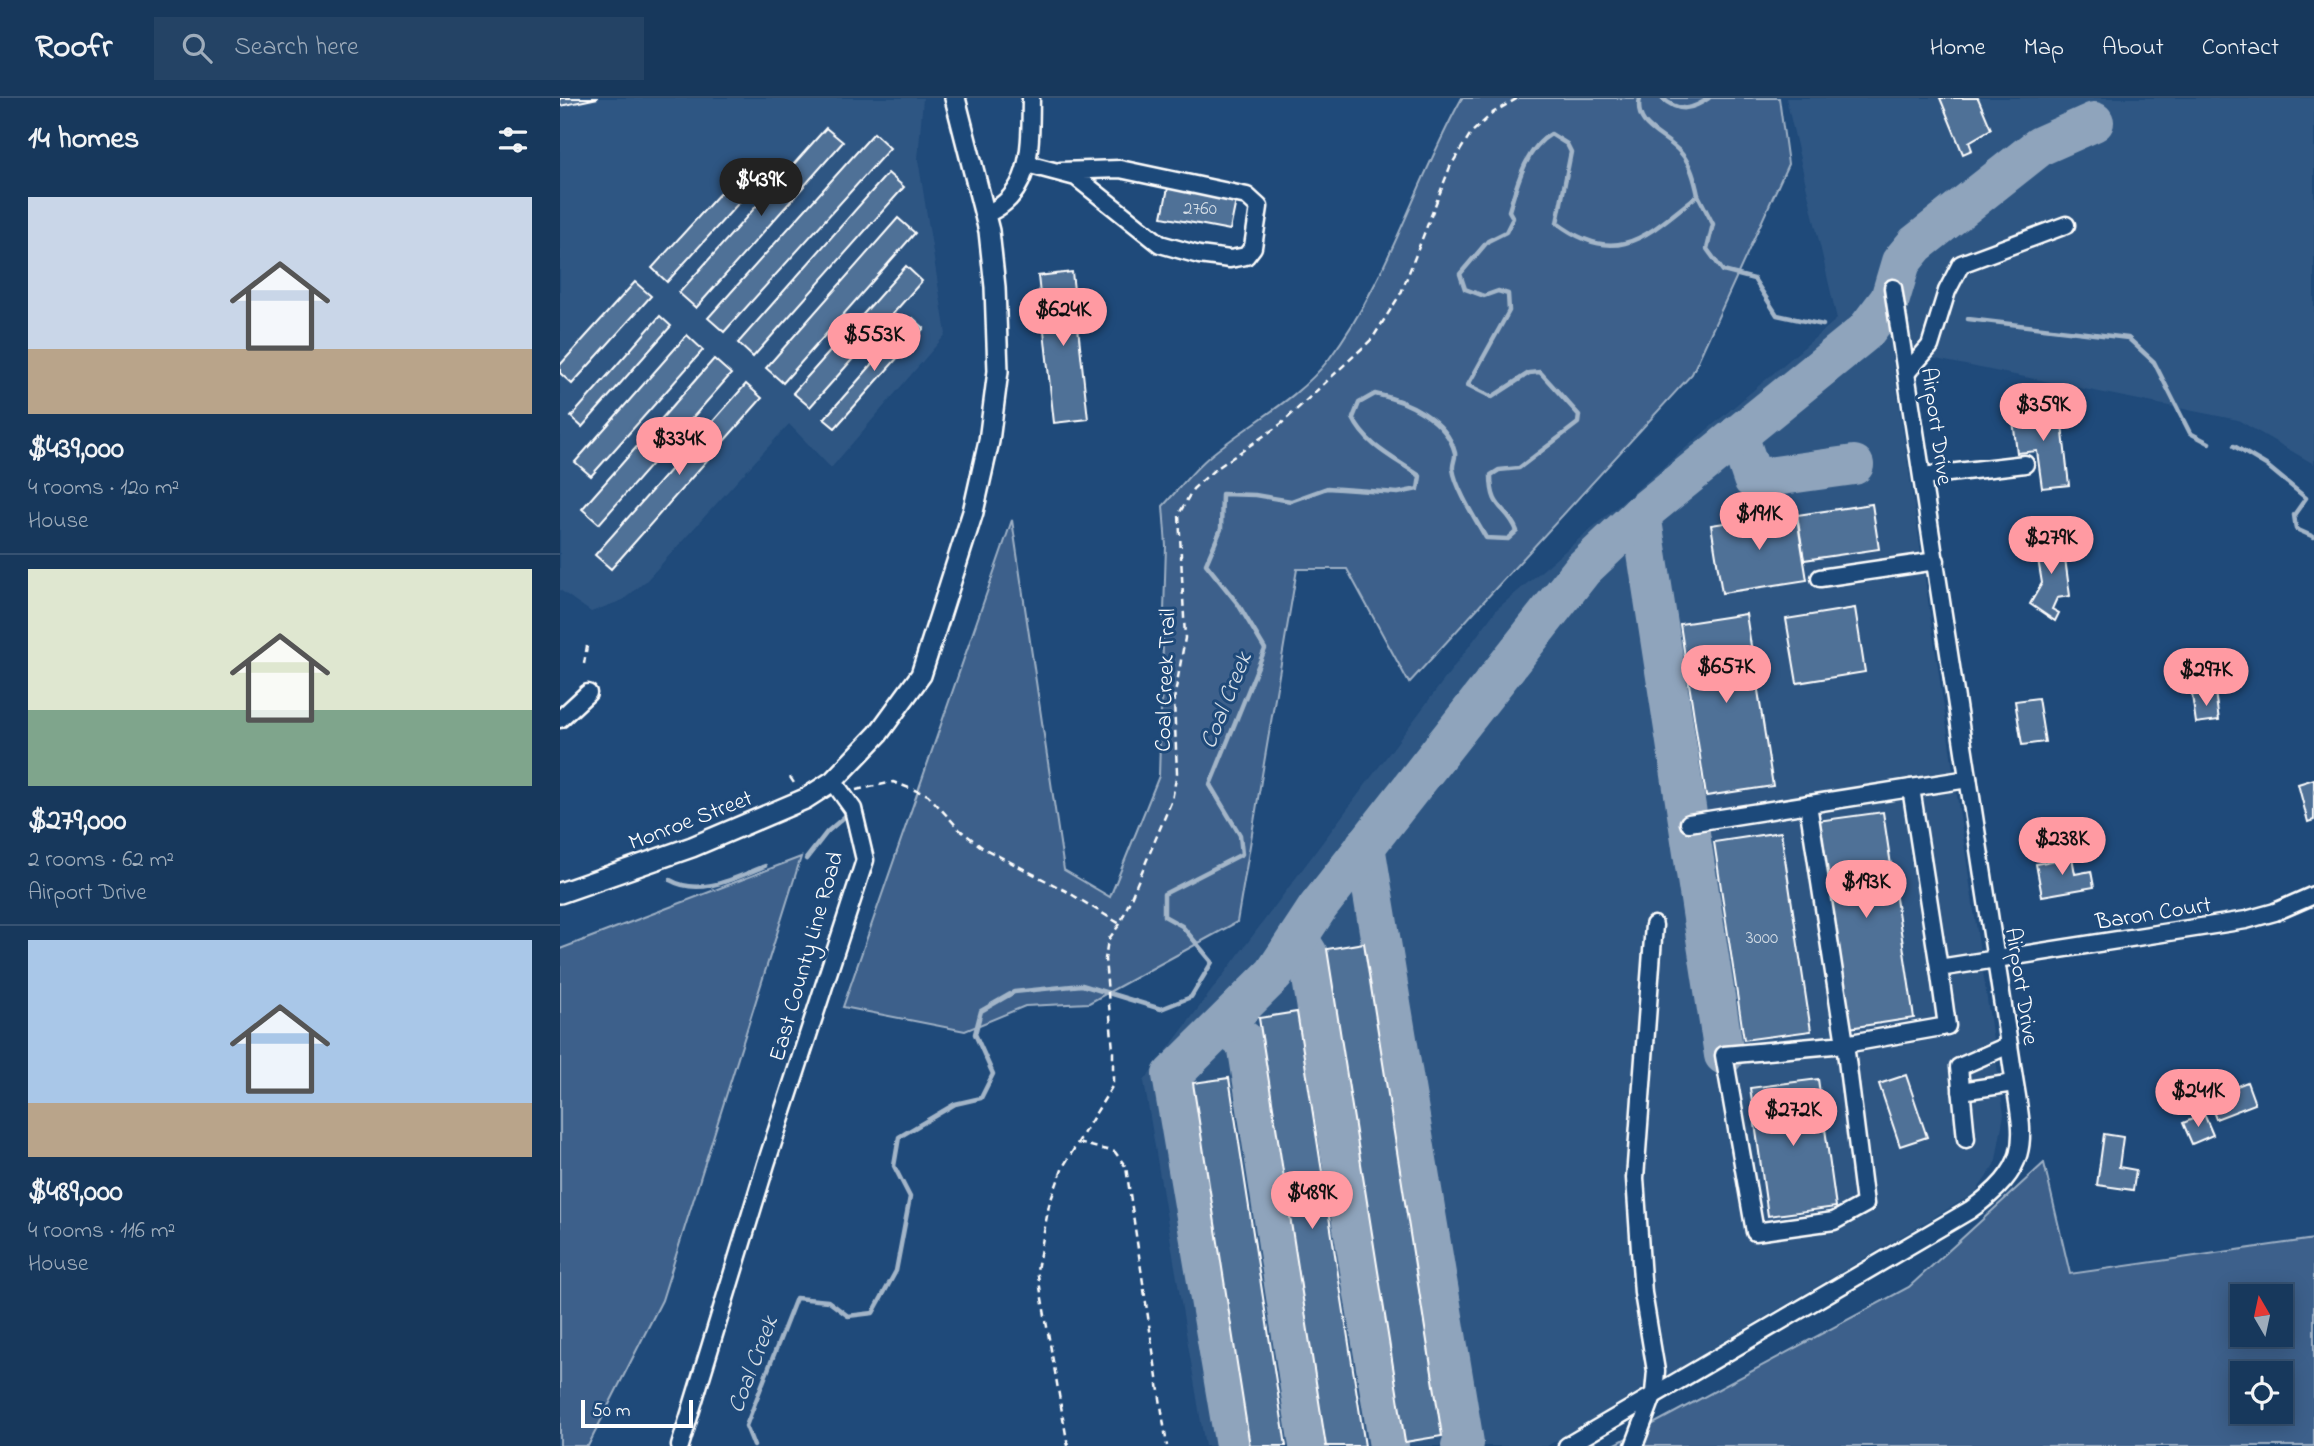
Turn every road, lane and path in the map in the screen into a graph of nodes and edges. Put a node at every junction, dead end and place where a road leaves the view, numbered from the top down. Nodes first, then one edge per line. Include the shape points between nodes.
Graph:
1 (955, 98) edge
2 (1031, 98) edge
3 (1518, 98) edge
4 (1027, 164) junction
5 (1060, 171) junction
6 (986, 214) junction
7 (2066, 225) dead end
8 (1893, 288) dead end
9 (1908, 371) junction
10 (2025, 464) dead end
11 (1923, 476) junction
12 (1936, 561) junction
13 (1820, 578) dead end
14 (587, 646) dead end
15 (584, 664) dead end
16 (588, 693) dead end
17 (560, 719) edge
18 (790, 777) dead end
19 (1968, 779) junction
20 (833, 781) junction
21 (796, 786) dead end
22 (1912, 788) junction
23 (855, 790) dead end
24 (1808, 804) junction
25 (1689, 823) dead end
26 (560, 893) edge
27 (2314, 895) edge
28 (1120, 924) junction
29 (1654, 925) dead end
30 (1995, 960) junction
31 (1940, 968) junction
32 (1845, 1044) junction
33 (2009, 1045) junction
34 (2014, 1083) junction
35 (1961, 1091) junction
36 (1966, 1139) dead end
37 (1076, 1142) junction
38 (1654, 1393) junction
39 (680, 1446) edge
40 (1068, 1446) edge
41 (1167, 1446) edge
42 (1567, 1446) edge
43 (1634, 1446) edge

1 - 6 main road
2 - 4 street
3 - 28 path, Coal Creek Trail via 1472,133 1450,167 1401,293 1372,339 1281,424 1193,489 1179,513 1185,638 1174,700 1178,743 1172,800
4 - 5 street
4 - 6 street via 1009,201
5 - 5 street via 1076,177 1160,244 1230,259 1246,256 1253,247 1259,207 1247,196 1120,169
6 - 20 main road via 998,371 973,512 921,675 878,734
7 - 9 street via 1961,264 1947,290 1930,346
8 - 9 street, Airport Drive
9 - 11 street, Airport Drive
10 - 11 street
11 - 12 street, Airport Drive
12 - 13 street
12 - 19 street, Airport Drive
14 - 15 path
16 - 17 street
18 - 21 path
19 - 22 street
19 - 30 street, Airport Drive
20 - 26 main road, Monroe Street via 741,828
20 - 39 street, East County Line Road via 853,809 865,860
22 - 24 street
22 - 31 street
23 - 28 path via 893,782 928,795 983,848
24 - 25 street
24 - 32 street
27 - 30 street, Baron Court via 2246,920
28 - 37 path, Coal Creek Trail via 1108,940 1106,979 1112,1085
29 - 38 street via 1635,1178 1643,1293 1656,1371
30 - 31 street, Baron Court
30 - 33 street, Airport Drive
31 - 32 street via 1947,1026
32 - 32 street via 1865,1204 1834,1221 1755,1232 1724,1055
33 - 34 street, Airport Drive
33 - 35 street via 1959,1066
34 - 35 street
34 - 38 street, Airport Drive via 2022,1136 2018,1161 2009,1178 1983,1202
35 - 36 street
37 - 40 path, Coal Creek Trail via 1049,1205 1037,1270
37 - 41 path via 1115,1152 1126,1167
38 - 42 street, Airport Drive
38 - 43 street

